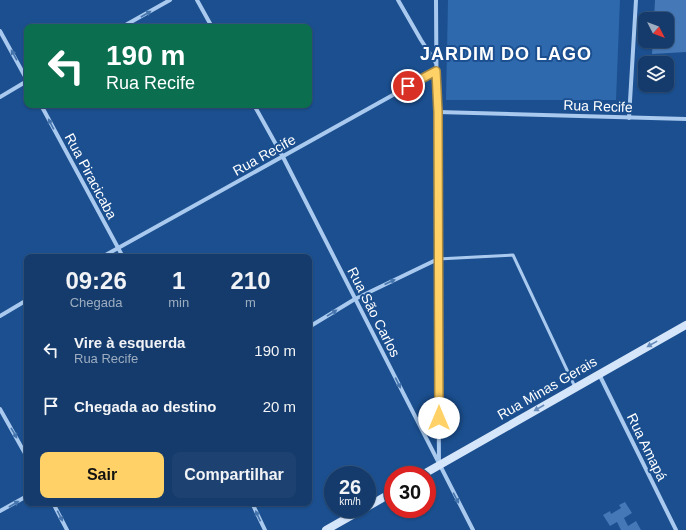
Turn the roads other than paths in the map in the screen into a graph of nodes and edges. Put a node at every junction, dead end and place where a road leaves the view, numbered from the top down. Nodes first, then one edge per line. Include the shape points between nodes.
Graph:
1 (170, 0) edge
2 (197, 0) edge
3 (398, 0) edge
4 (436, 0) edge
5 (636, 0) edge
6 (127, 24) edge
7 (210, 24) edge
8 (0, 31) edge
9 (436, 63) junction
10 (436, 71) junction
11 (24, 75) edge
12 (24, 83) edge
13 (0, 97) edge
14 (43, 108) edge
15 (256, 108) edge
16 (438, 112) junction
17 (629, 118) junction
18 (686, 119) edge
19 (283, 157) junction
20 (118, 248) junction
21 (107, 254) edge
22 (121, 254) edge
23 (438, 259) junction
24 (355, 299) junction
25 (24, 302) edge
26 (0, 316) edge
27 (312, 325) edge
28 (686, 325) edge
29 (599, 374) junction
30 (575, 387) junction
31 (0, 409) edge
32 (24, 451) edge
33 (439, 465) junction
34 (436, 467) edge
35 (24, 498) edge
36 (55, 506) edge
37 (253, 506) edge
38 (0, 511) edge
39 (347, 518) edge
40 (67, 530) edge
41 (265, 530) edge
42 (326, 530) edge
43 (473, 530) edge
44 (676, 530) edge

6 -> 1 street
2 - 7 street
3 - 9 street
4 - 9 street
5 - 17 street
11 -> 8 street
9 - 10 street
10 - 16 street
10 - 19 street, Rua Recife
12 - 13 street
20 -> 14 street, Rua Piracicaba
15 - 19 street, Rua São Carlos
16 - 17 street, Rua Recife
16 - 23 street
17 - 18 street, Rua Recife
19 - 20 street, Rua Recife
19 - 24 street, Rua São Carlos
20 - 21 street, Rua Recife
20 - 22 street, Rua Piracicaba
24 -> 23 street
23 - 30 lane via 513,255
23 - 33 street
27 -> 24 street
24 -> 33 street, Rua São Carlos
25 - 26 street
28 -> 29 street, Rua Minas Gerais
29 - 30 street, Rua Minas Gerais
29 - 44 street, Rua Amapá
30 -> 33 street, Rua Minas Gerais
31 -> 32 street
33 - 34 street, Rua Minas Gerais
33 -> 43 street, Rua São Carlos
38 -> 35 street
36 -> 40 street
41 -> 37 street
39 - 42 street

